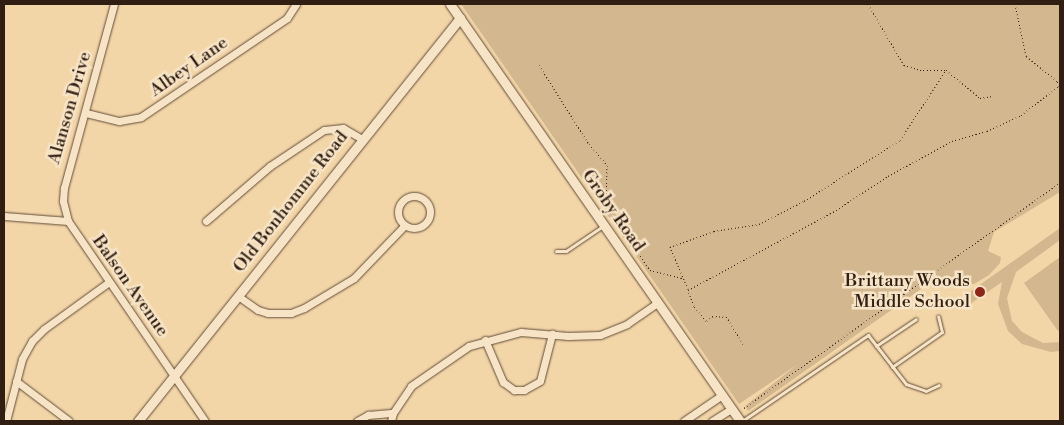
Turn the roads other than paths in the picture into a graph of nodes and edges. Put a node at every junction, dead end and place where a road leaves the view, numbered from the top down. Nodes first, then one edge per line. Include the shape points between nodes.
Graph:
1 (114, 4) edge
2 (296, 4) edge
3 (450, 4) edge
4 (460, 18) junction
5 (86, 112) junction
6 (362, 138) junction
7 (4, 216) edge
8 (68, 221) junction
9 (206, 221) dead end
10 (404, 226) junction
11 (604, 226) junction
12 (556, 251) dead end
13 (109, 282) junction
14 (238, 296) junction
15 (657, 303) junction
16 (938, 316) dead end
17 (916, 319) dead end
18 (552, 334) junction
19 (485, 340) junction
20 (876, 346) junction
21 (892, 367) junction
22 (174, 376) junction
23 (16, 381) junction
24 (939, 385) dead end
25 (722, 395) junction
26 (731, 409) junction
27 (392, 413) junction
28 (6, 421) edge
29 (69, 421) edge
30 (138, 421) edge
31 (205, 421) edge
32 (357, 421) edge
33 (391, 421) edge
34 (684, 421) edge
35 (712, 421) edge
36 (741, 421) edge

1 - 5 street, Alanson Drive
2 - 5 street, Albey Lane via 287,18 141,117 119,122
3 - 4 street
4 - 6 street, Old Bonhomme Road
4 - 11 street, Groby Road
5 - 8 street, Alanson Drive via 64,188 63,201
6 - 9 street via 343,128 324,130 270,166
6 - 14 street, Old Bonhomme Road
7 - 8 street
8 - 13 street, Balson Avenue
10 - 10 street via 399,206 413,196 422,198 430,210 428,220 420,227
10 - 14 street via 354,278 304,308 291,313 268,313
11 - 12 lane via 566,251
11 - 15 street, Groby Road
13 - 22 street, Balson Avenue
13 - 23 street via 37,335 25,354
14 - 22 street, Old Bonhomme Road
15 - 18 street via 627,324 600,335
15 - 25 street, Groby Road
16 - 21 lane via 942,332
17 - 20 lane
18 - 19 street via 521,332
18 - 19 street via 540,381 524,390 514,390 503,382
19 - 27 street via 452,355 421,376 403,394
20 - 21 lane
20 - 36 lane via 868,335
21 - 24 lane via 906,384 917,390 926,392
22 - 30 street, Old Bonhomme Road
22 - 31 street, Balson Avenue
23 - 28 street
23 - 29 street
25 - 26 street, Groby Road
25 - 34 street
26 - 35 street
26 - 36 street, Groby Road
27 - 32 street via 368,415
27 - 33 street

